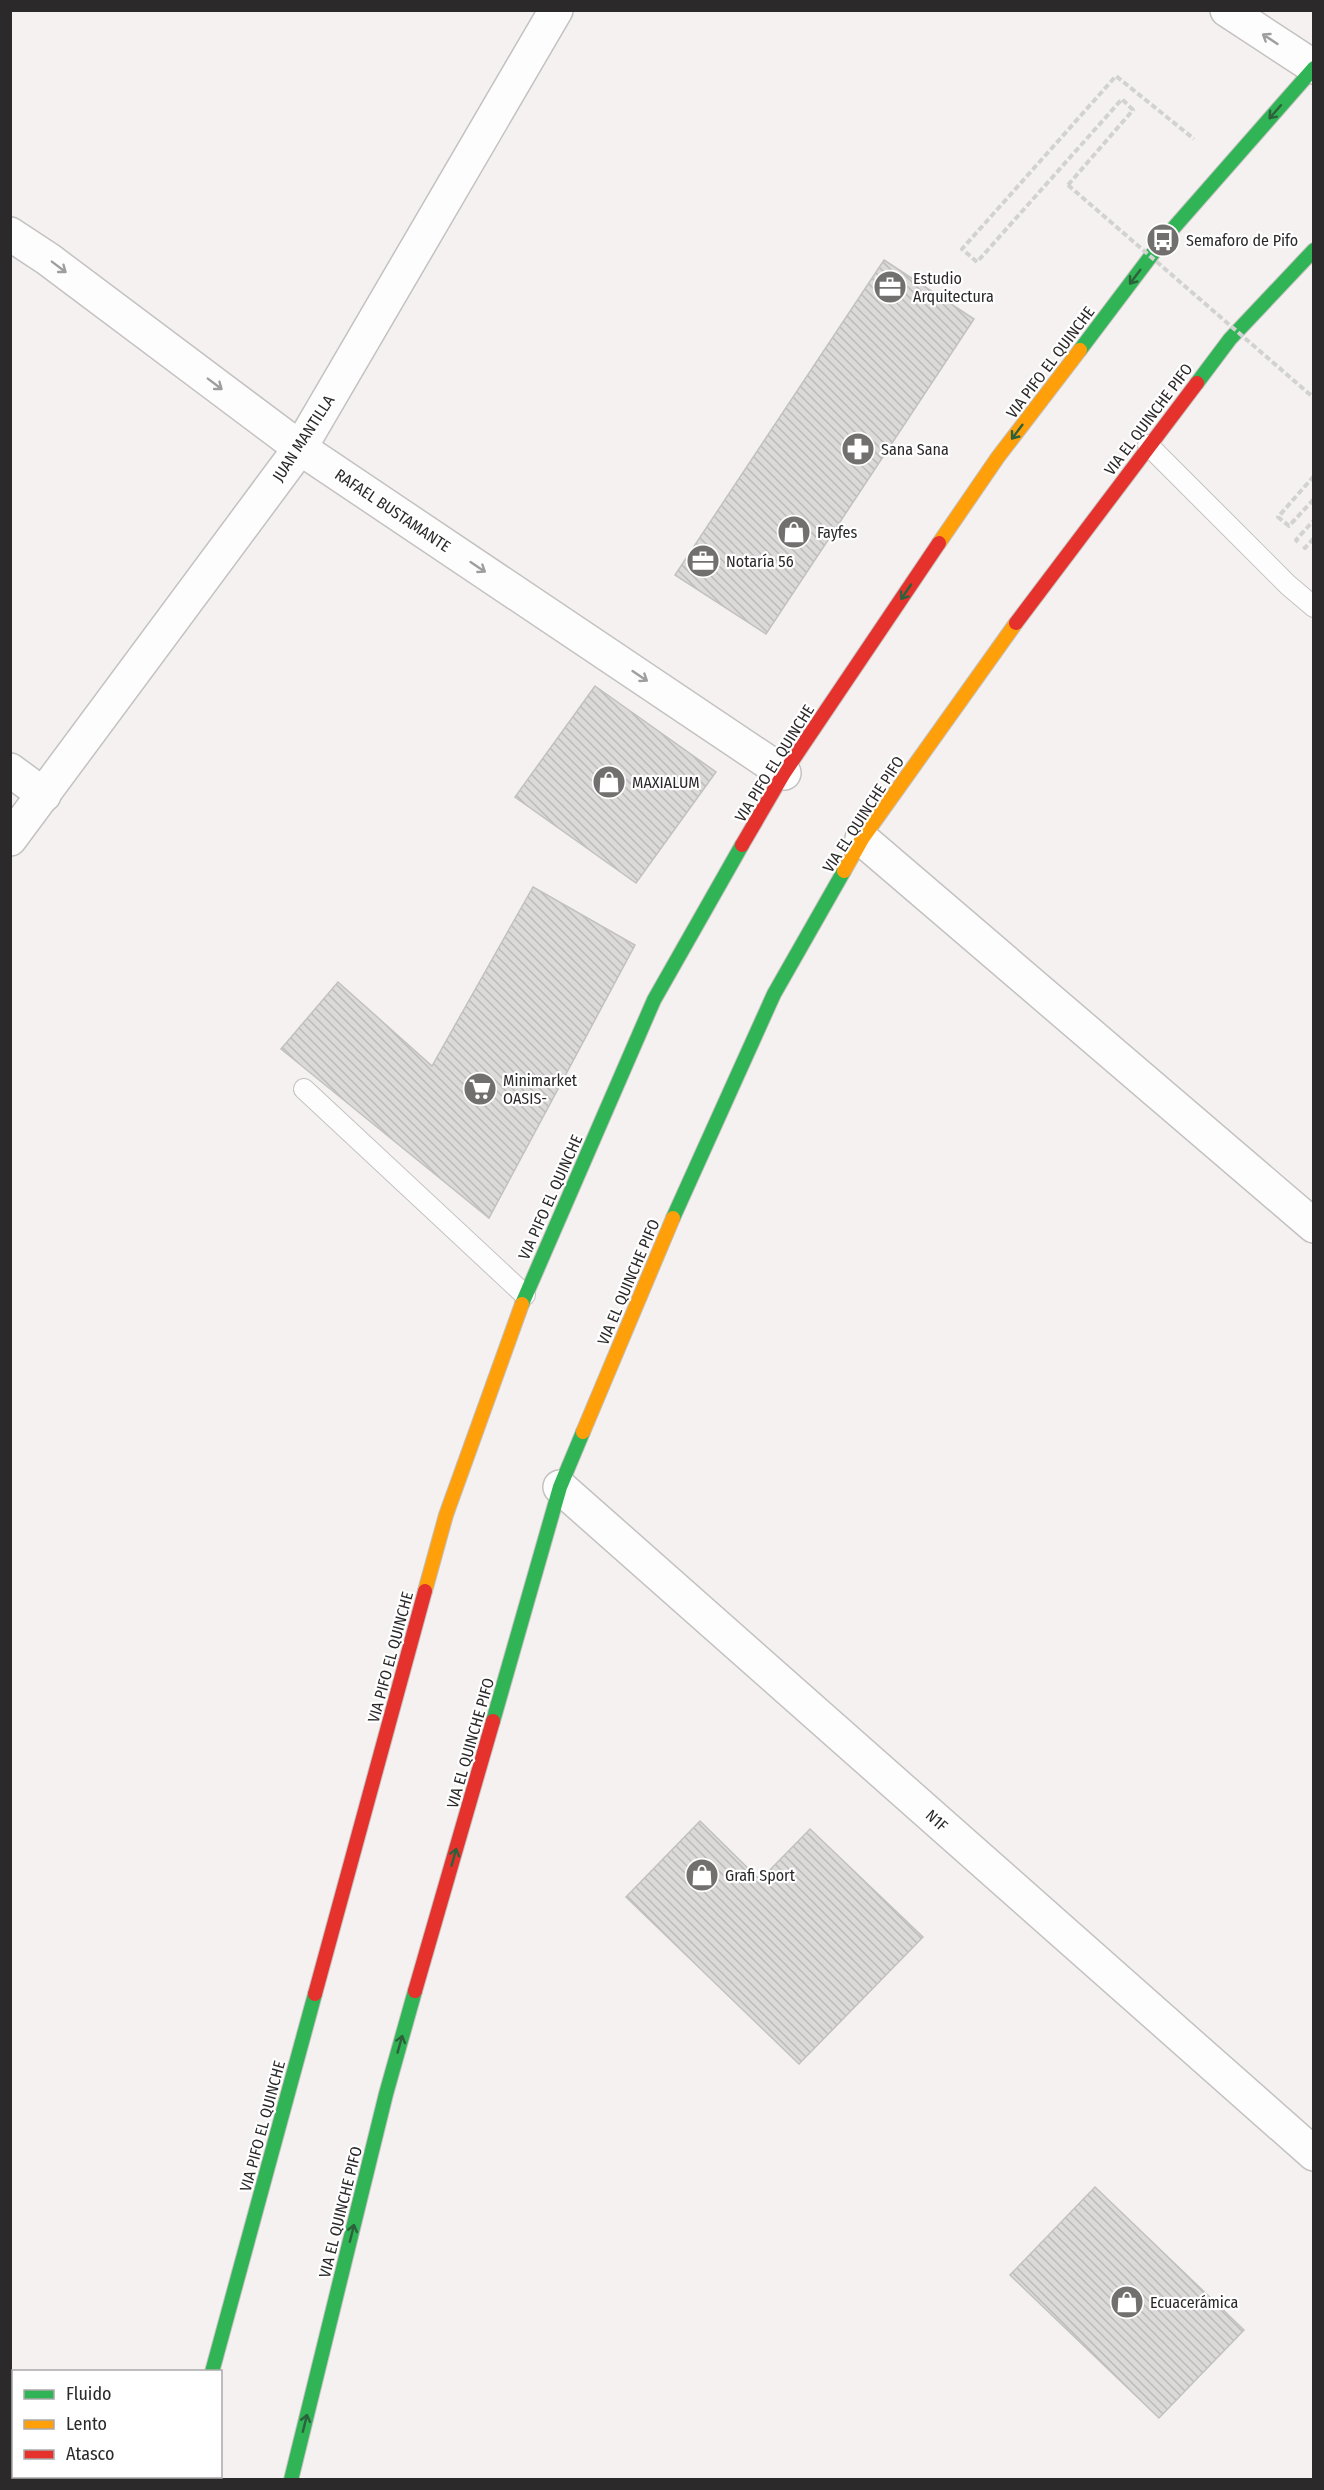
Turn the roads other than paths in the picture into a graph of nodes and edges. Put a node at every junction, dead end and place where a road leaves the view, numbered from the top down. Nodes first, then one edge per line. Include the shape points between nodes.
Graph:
1 (556, 10) edge
2 (1227, 10) edge
3 (1314, 67) edge
4 (10, 234) edge
5 (1314, 250) edge
6 (1148, 446) junction
7 (300, 448) junction
8 (1314, 607) edge
9 (10, 770) edge
10 (784, 773) junction
11 (44, 795) junction
12 (10, 839) edge
13 (862, 839) junction
14 (304, 1089) dead end
15 (1314, 1226) edge
16 (525, 1295) junction
17 (560, 1487) junction
18 (1314, 2154) edge
19 (213, 2370) edge
20 (291, 2480) edge

1 - 7 street, JUAN MANTILLA
3 -> 2 street
3 -> 10 highway, VIA PIFO EL QUINCHE via 1163,240 998,457
4 -> 7 street, RAFAEL BUSTAMANTE
5 - 6 highway, VIA EL QUINCHE PIFO via 1230,339
6 - 8 lane
6 - 13 highway, VIA EL QUINCHE PIFO via 1037,592
7 -> 10 street, RAFAEL BUSTAMANTE
7 - 11 street, JUAN MANTILLA
9 - 11 street
10 - 16 highway, VIA PIFO EL QUINCHE via 654,1000
11 - 12 street, JUAN MANTILLA
13 - 15 street
13 - 17 highway, VIA EL QUINCHE PIFO via 774,994 672,1220
14 - 16 lane
16 - 19 highway, VIA PIFO EL QUINCHE via 446,1515
17 - 18 street, N1F
20 -> 17 highway, VIA EL QUINCHE PIFO via 386,2094

